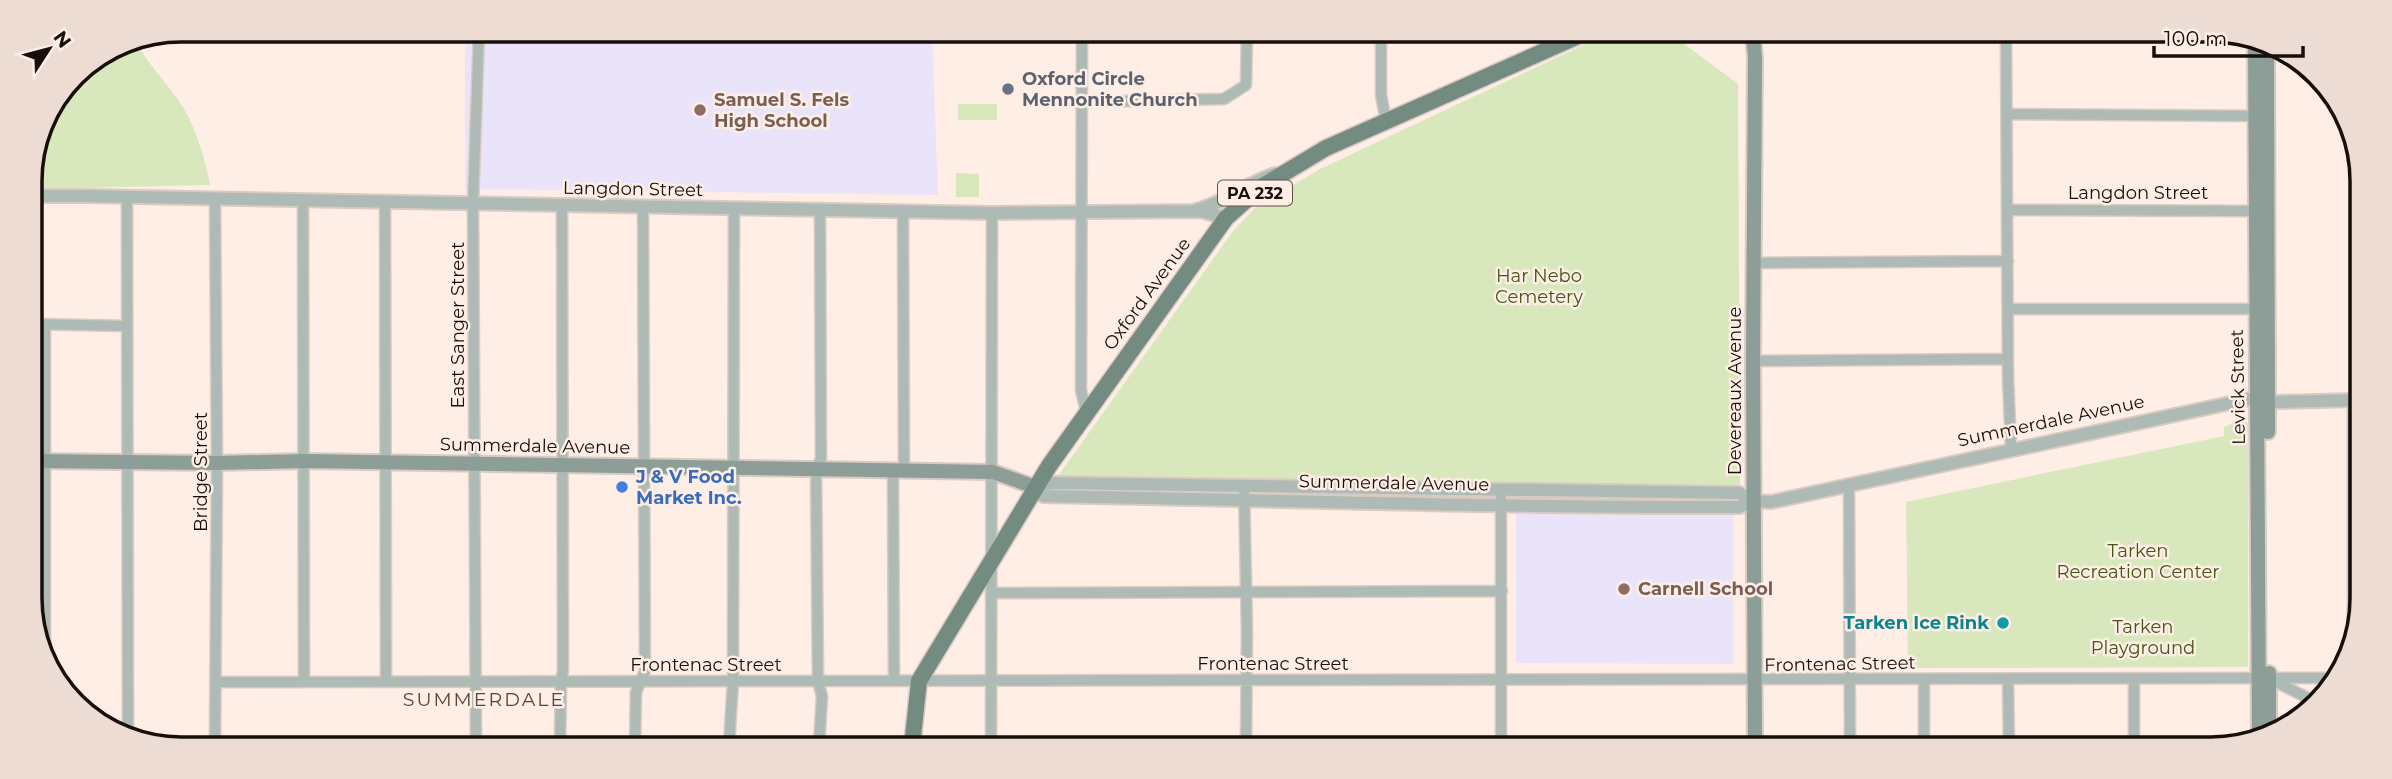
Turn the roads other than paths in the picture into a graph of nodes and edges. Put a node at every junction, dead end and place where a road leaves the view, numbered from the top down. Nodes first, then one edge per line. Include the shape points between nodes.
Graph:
1 (479, 42) edge
2 (1082, 42) edge
3 (1247, 42) edge
4 (1381, 42) edge
5 (1565, 42) edge
6 (1754, 42) edge
7 (2006, 42) edge
8 (2255, 50) edge
9 (2267, 54) edge
10 (1082, 102) junction
11 (2007, 114) junction
12 (2257, 116) junction
13 (1386, 121) junction
14 (1285, 171) junction
15 (42, 196) edge
16 (127, 198) junction
17 (215, 200) junction
18 (303, 201) junction
19 (384, 202) junction
20 (473, 204) junction
21 (562, 204) junction
22 (643, 207) junction
23 (734, 209) junction
24 (820, 210) junction
25 (2008, 210) junction
26 (903, 211) junction
27 (2263, 211) junction
28 (1082, 212) junction
29 (1192, 212) junction
30 (992, 213) junction
31 (1226, 218) junction
32 (2008, 261) junction
33 (1754, 262) junction
34 (2009, 309) junction
35 (2256, 309) junction
36 (42, 325) edge
37 (45, 325) junction
38 (126, 326) junction
39 (2008, 359) junction
40 (1753, 361) junction
41 (42, 383) edge
42 (2263, 400) junction
43 (2350, 400) edge
44 (1086, 411) junction
45 (2011, 449) junction
46 (42, 461) edge
47 (127, 461) junction
48 (305, 461) junction
49 (217, 463) junction
50 (386, 463) junction
51 (474, 465) junction
52 (562, 466) junction
53 (643, 467) junction
54 (733, 469) junction
55 (816, 469) junction
56 (899, 470) junction
57 (993, 472) junction
58 (1849, 484) junction
59 (1244, 486) junction
60 (1035, 487) junction
61 (1501, 490) junction
62 (1244, 500) junction
63 (1754, 500) junction
64 (1501, 504) junction
65 (993, 558) junction
66 (42, 571) edge
67 (1502, 591) junction
68 (1247, 592) junction
69 (990, 593) junction
70 (44, 617) edge
71 (2264, 678) junction
72 (2325, 678) edge
73 (1850, 679) junction
74 (1924, 679) junction
75 (2008, 679) junction
76 (2134, 679) junction
77 (1247, 680) junction
78 (1501, 680) junction
79 (386, 681) junction
80 (475, 681) junction
81 (561, 681) junction
82 (641, 681) junction
83 (733, 681) junction
84 (817, 681) junction
85 (894, 681) junction
86 (919, 681) junction
87 (1756, 681) junction
88 (217, 682) junction
89 (304, 682) junction
90 (992, 682) junction
91 (2308, 698) edge
92 (2268, 724) edge
93 (128, 726) edge
94 (2260, 728) edge
95 (215, 737) edge
96 (476, 737) edge
97 (560, 737) edge
98 (635, 737) edge
99 (730, 737) edge
100 (819, 737) edge
101 (913, 737) edge
102 (991, 737) edge
103 (1245, 737) edge
104 (1501, 737) edge
105 (1755, 737) edge
106 (1850, 737) edge
107 (1924, 737) edge
108 (2009, 737) edge
109 (2134, 737) edge

1 - 20 street, East Sanger Street
2 - 10 street
3 - 10 street via 1246,85 1224,99
4 - 13 street
5 - 13 main road, Oxford Avenue / PA 232
6 - 33 main road, Devereaux Avenue
7 - 11 street
8 - 12 main road, Levick Street
9 - 27 main road, Levick Street
10 - 28 street
11 - 12 street
11 - 25 street
12 - 27 main road, Levick Street
13 - 14 main road, Oxford Avenue / PA 232
14 - 29 street via 1257,179
14 - 31 main road, Oxford Avenue / PA 232
15 - 16 street, Langdon Street
16 - 17 street, Langdon Street
16 - 38 street
17 - 18 street, Langdon Street
17 - 49 street, Bridge Street
18 - 19 street, Langdon Street
18 - 48 street
19 - 20 street, Langdon Street
19 - 50 street
20 - 21 street, Langdon Street
20 - 51 street, East Sanger Street
21 - 22 street, Langdon Street
21 - 52 street
22 - 23 street, Langdon Street
22 - 53 street
23 - 24 street, Langdon Street
23 - 54 street
24 - 26 street, Langdon Street
24 - 55 street via 821,459
25 - 27 street, Langdon Street
25 - 32 street
26 - 30 street, Langdon Street
26 - 56 street
27 - 35 main road, Levick Street
27 - 42 main road, Levick Street
28 - 29 street, Langdon Street
28 - 30 street, Langdon Street
28 - 44 street via 1081,390
29 - 31 street, Langdon Street
30 - 57 street
31 - 44 main road, Oxford Avenue / PA 232
32 - 33 street
32 - 34 street
33 - 40 main road, Devereaux Avenue
34 - 35 street
34 - 39 street
35 - 42 main road, Levick Street
36 - 37 street
37 - 38 street
37 - 41 street
38 - 47 street
39 - 40 street
39 - 45 street
40 - 63 main road, Devereaux Avenue
42 - 43 street, Summerdale Avenue
42 - 45 street, Summerdale Avenue via 2249,399
42 - 71 main road, Levick Street
44 - 60 main road, Oxford Avenue / PA 232
45 - 58 street, Summerdale Avenue
46 - 47 main road, Summerdale Avenue
47 - 49 main road, Summerdale Avenue
47 - 93 street
48 - 49 main road, Summerdale Avenue
48 - 50 main road, Summerdale Avenue
48 - 89 street
49 - 88 street, Bridge Street
50 - 51 main road, Summerdale Avenue
50 - 79 street
51 - 52 main road, Summerdale Avenue
51 - 80 street, East Sanger Street
52 - 53 main road, Summerdale Avenue
52 - 81 street
53 - 54 main road, Summerdale Avenue
53 - 82 street via 645,671
54 - 55 main road, Summerdale Avenue
54 - 83 street
55 - 56 main road, Summerdale Avenue
55 - 84 street
56 - 57 main road, Summerdale Avenue
56 - 85 street
57 - 60 main road, Summerdale Avenue
57 - 65 street
58 - 63 street, Summerdale Avenue via 1771,502
58 - 73 street
59 - 60 street, Summerdale Avenue via 1052,483
59 - 61 street, Summerdale Avenue
59 - 62 street
60 - 62 street, Summerdale Avenue via 1043,496
60 - 65 main road, Oxford Avenue / PA 232
61 - 63 street, Summerdale Avenue via 1739,493
61 - 64 street
62 - 64 street, Summerdale Avenue
62 - 68 street
63 - 64 street, Summerdale Avenue via 1739,507
63 - 87 main road, Devereaux Avenue
64 - 67 street
65 - 69 street
65 - 86 main road, Oxford Avenue / PA 232
66 - 70 street
67 - 68 street
67 - 78 street
68 - 69 street
68 - 77 street
69 - 90 street
71 - 72 street, Frontenac Street
71 - 76 street, Frontenac Street
71 - 91 street
71 - 92 main road, Levick Street
71 - 94 main road, Levick Street
73 - 74 street, Frontenac Street
73 - 87 street, Frontenac Street
73 - 106 street
74 - 75 street, Frontenac Street
74 - 107 street
75 - 76 street, Frontenac Street
75 - 108 street
76 - 109 street
77 - 78 street, Frontenac Street
77 - 90 street, Frontenac Street
77 - 103 street
78 - 87 street, Frontenac Street
78 - 104 street
79 - 80 street, Frontenac Street
79 - 89 street, Frontenac Street
80 - 81 street, Frontenac Street
80 - 96 street, East Sanger Street
81 - 82 street, Frontenac Street
81 - 97 street
82 - 83 street, Frontenac Street
82 - 98 street via 636,692
83 - 84 street, Frontenac Street
83 - 99 street
84 - 85 street, Frontenac Street
84 - 100 street via 822,696
85 - 86 street, Frontenac Street
86 - 90 street, Frontenac Street
86 - 101 main road, Oxford Avenue / PA 232
87 - 105 main road, Devereaux Avenue
88 - 89 street, Frontenac Street
88 - 95 street, Bridge Street
90 - 102 street

